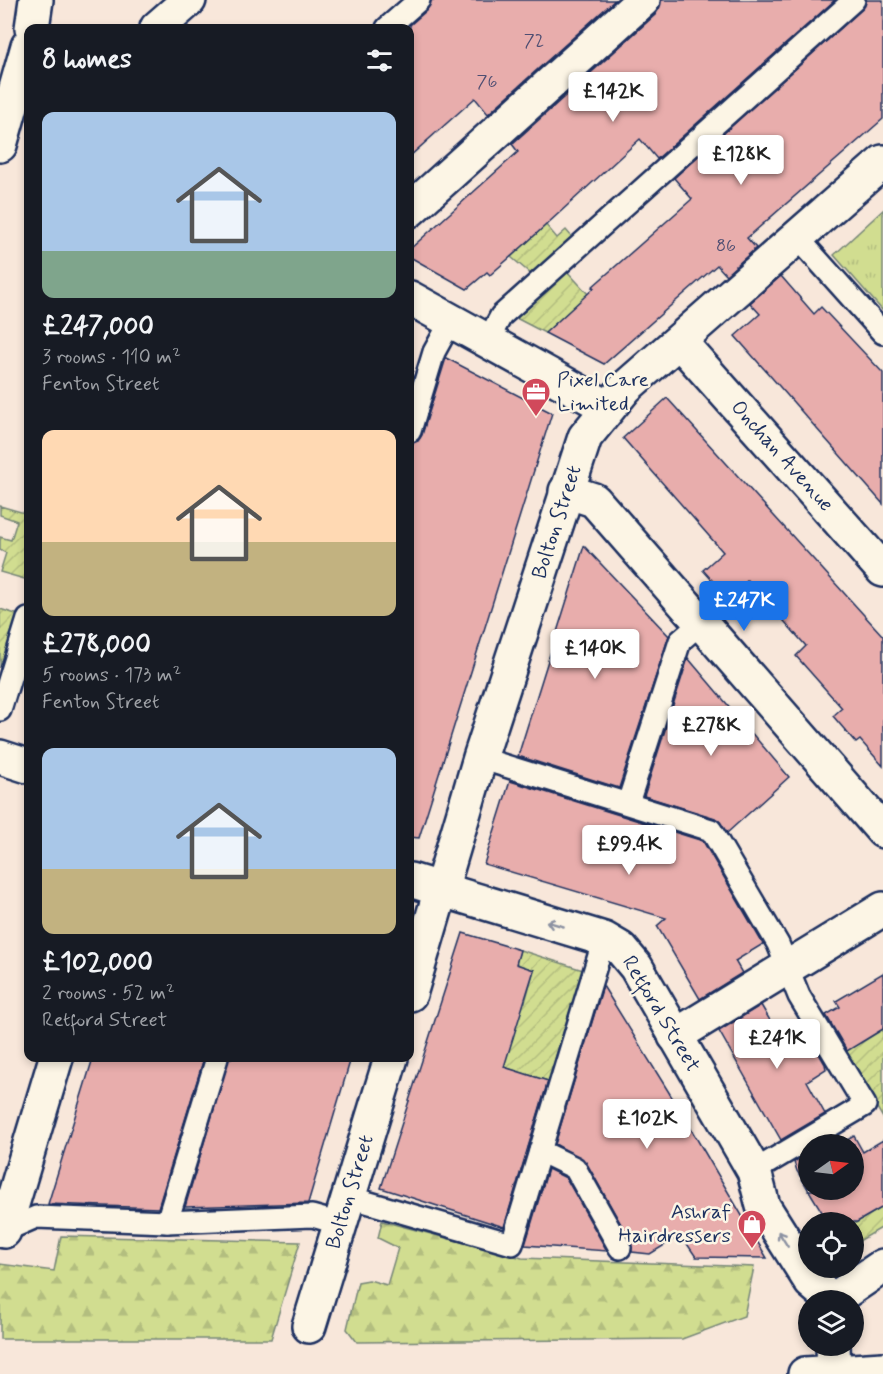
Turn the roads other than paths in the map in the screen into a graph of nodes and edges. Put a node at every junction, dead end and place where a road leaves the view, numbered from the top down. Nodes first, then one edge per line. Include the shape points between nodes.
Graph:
1 (36, 0) edge
2 (189, 0) edge
3 (419, 0) edge
4 (643, 0) edge
5 (854, 0) edge
6 (33, 24) edge
7 (162, 24) edge
8 (392, 24) edge
9 (24, 61) edge
10 (15, 94) edge
11 (0, 145) edge
12 (883, 162) edge
13 (414, 206) edge
14 (798, 238) junction
15 (414, 300) edge
16 (451, 321) junction
17 (883, 333) edge
18 (488, 340) junction
19 (680, 342) junction
20 (607, 407) junction
21 (414, 418) edge
22 (566, 491) junction
23 (883, 570) edge
24 (702, 622) junction
25 (24, 632) edge
26 (0, 710) edge
27 (0, 758) edge
28 (480, 758) junction
29 (24, 765) edge
30 (628, 803) junction
31 (883, 831) edge
32 (414, 881) edge
33 (441, 890) junction
34 (883, 909) edge
35 (604, 939) junction
36 (790, 968) junction
37 (414, 981) edge
38 (675, 1036) junction
39 (55, 1062) edge
40 (216, 1062) edge
41 (390, 1062) edge
42 (540, 1151) junction
43 (754, 1171) junction
44 (345, 1210) junction
45 (167, 1222) junction
46 (2, 1231) edge
47 (620, 1248) dead end
48 (883, 1266) edge
49 (821, 1290) edge
50 (848, 1290) edge
51 (309, 1326) dead end
52 (824, 1364) edge
53 (883, 1369) edge

1 - 6 street
2 - 7 street
3 - 8 lane
4 - 13 street
5 - 18 lane via 501,316
9 - 10 street
10 - 11 street
12 - 14 street, Bolton Street
14 - 17 lane
14 - 19 street, Bolton Street
15 - 16 street
16 - 18 street
16 - 21 lane via 434,352
18 - 20 street
19 - 20 street, Bolton Street
19 - 23 street, Onchan Avenue
20 - 22 street, Bolton Street via 585,437
22 - 24 street via 594,500
22 - 28 street, Bolton Street
24 - 30 lane via 680,641
24 - 31 street
25 - 26 lane
27 - 29 street
28 - 30 lane
28 - 33 street, Bolton Street
30 - 36 lane via 711,830
32 - 33 street, Retford Street
35 -> 33 street, Retford Street
33 - 37 street, Bolton Street
34 - 36 street
35 - 38 street, Retford Street via 621,949 636,967
35 - 42 lane
36 - 38 street
36 - 43 lane via 799,996 864,1105
38 - 43 street, Retford Street
39 - 46 street
40 - 45 lane
41 - 44 street, Bolton Street
42 - 44 lane via 512,1244
42 - 47 lane via 575,1168
49 -> 43 street, Retford Street via 811,1282 763,1206
44 - 45 lane via 312,1216
44 - 51 street, Bolton Street
45 - 46 lane via 36,1217
48 - 50 street
52 - 53 street

